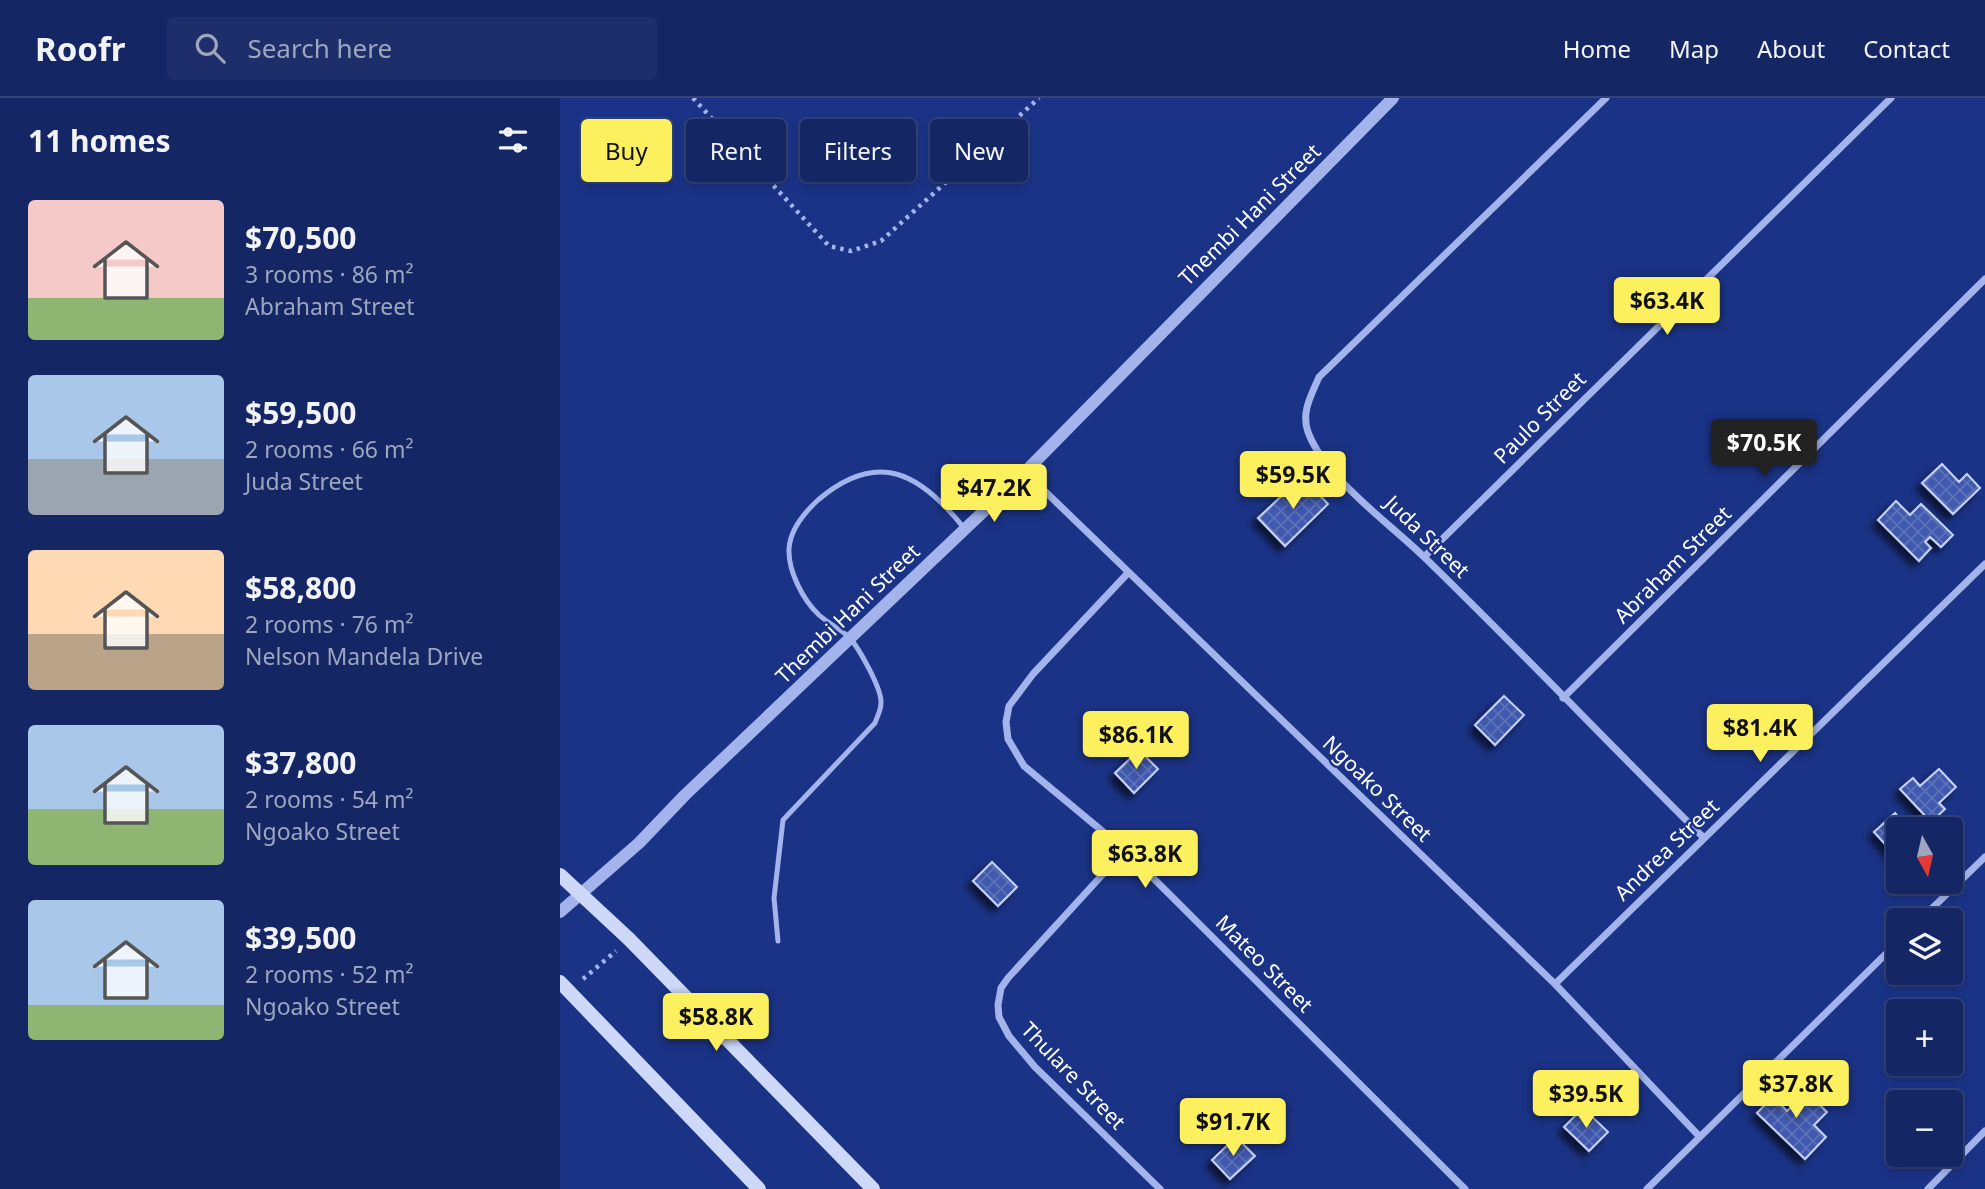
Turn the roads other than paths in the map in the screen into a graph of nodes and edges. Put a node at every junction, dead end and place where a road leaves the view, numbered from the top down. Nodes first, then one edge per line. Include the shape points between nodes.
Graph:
1 (1393, 98) edge
2 (1606, 98) edge
3 (1891, 98) edge
4 (1985, 279) edge
5 (1025, 472) junction
6 (965, 529) junction
7 (1424, 557) junction
8 (1985, 564) edge
9 (1127, 574) junction
10 (850, 638) junction
11 (1563, 698) junction
12 (1704, 838) junction
13 (1125, 850) junction
14 (1985, 857) edge
15 (560, 875) edge
16 (583, 893) junction
17 (1932, 908) edge
18 (560, 912) edge
19 (778, 941) dead end
20 (1886, 954) edge
21 (1555, 984) junction
22 (564, 986) edge
23 (1985, 1131) edge
24 (1699, 1136) junction
25 (759, 1189) edge
26 (873, 1189) edge
27 (1160, 1189) edge
28 (1465, 1189) edge
29 (1647, 1189) edge
30 (1928, 1189) edge

1 - 5 street, Thembi Hani Street
2 - 7 street, Juda Street via 1319,377 1304,410 1319,452 1352,491
3 - 7 street, Paulo Street
4 - 11 street, Abraham Street
5 - 6 street, Thembi Hani Street
5 - 9 street, Ngoako Street
6 - 10 street, Thembi Hani Street
6 - 10 lane via 927,488 889,472 867,471 845,479 811,506 792,533 791,566 817,613
7 - 11 street, Juda Street
8 - 12 street, Andrea Street
9 - 13 street, Mateo Street via 1033,674 1009,706 1006,722 1014,753 1024,766
9 - 21 street, Ngoako Street
10 - 16 street, Thembi Hani Street
10 - 19 lane via 880,689 881,704 875,723 783,820 774,898
11 - 12 street, Juda Street
12 - 21 street, Andrea Street
13 - 27 street, Thulare Street via 1015,969 1001,988 999,1017 1035,1067
13 - 28 street, Mateo Street
14 - 17 street
15 - 16 main road
16 - 18 street, Thembi Hani Street
16 - 26 main road
20 - 24 street
21 - 24 street, Ngoako Street
22 - 25 main road
23 - 30 street
24 - 29 street

